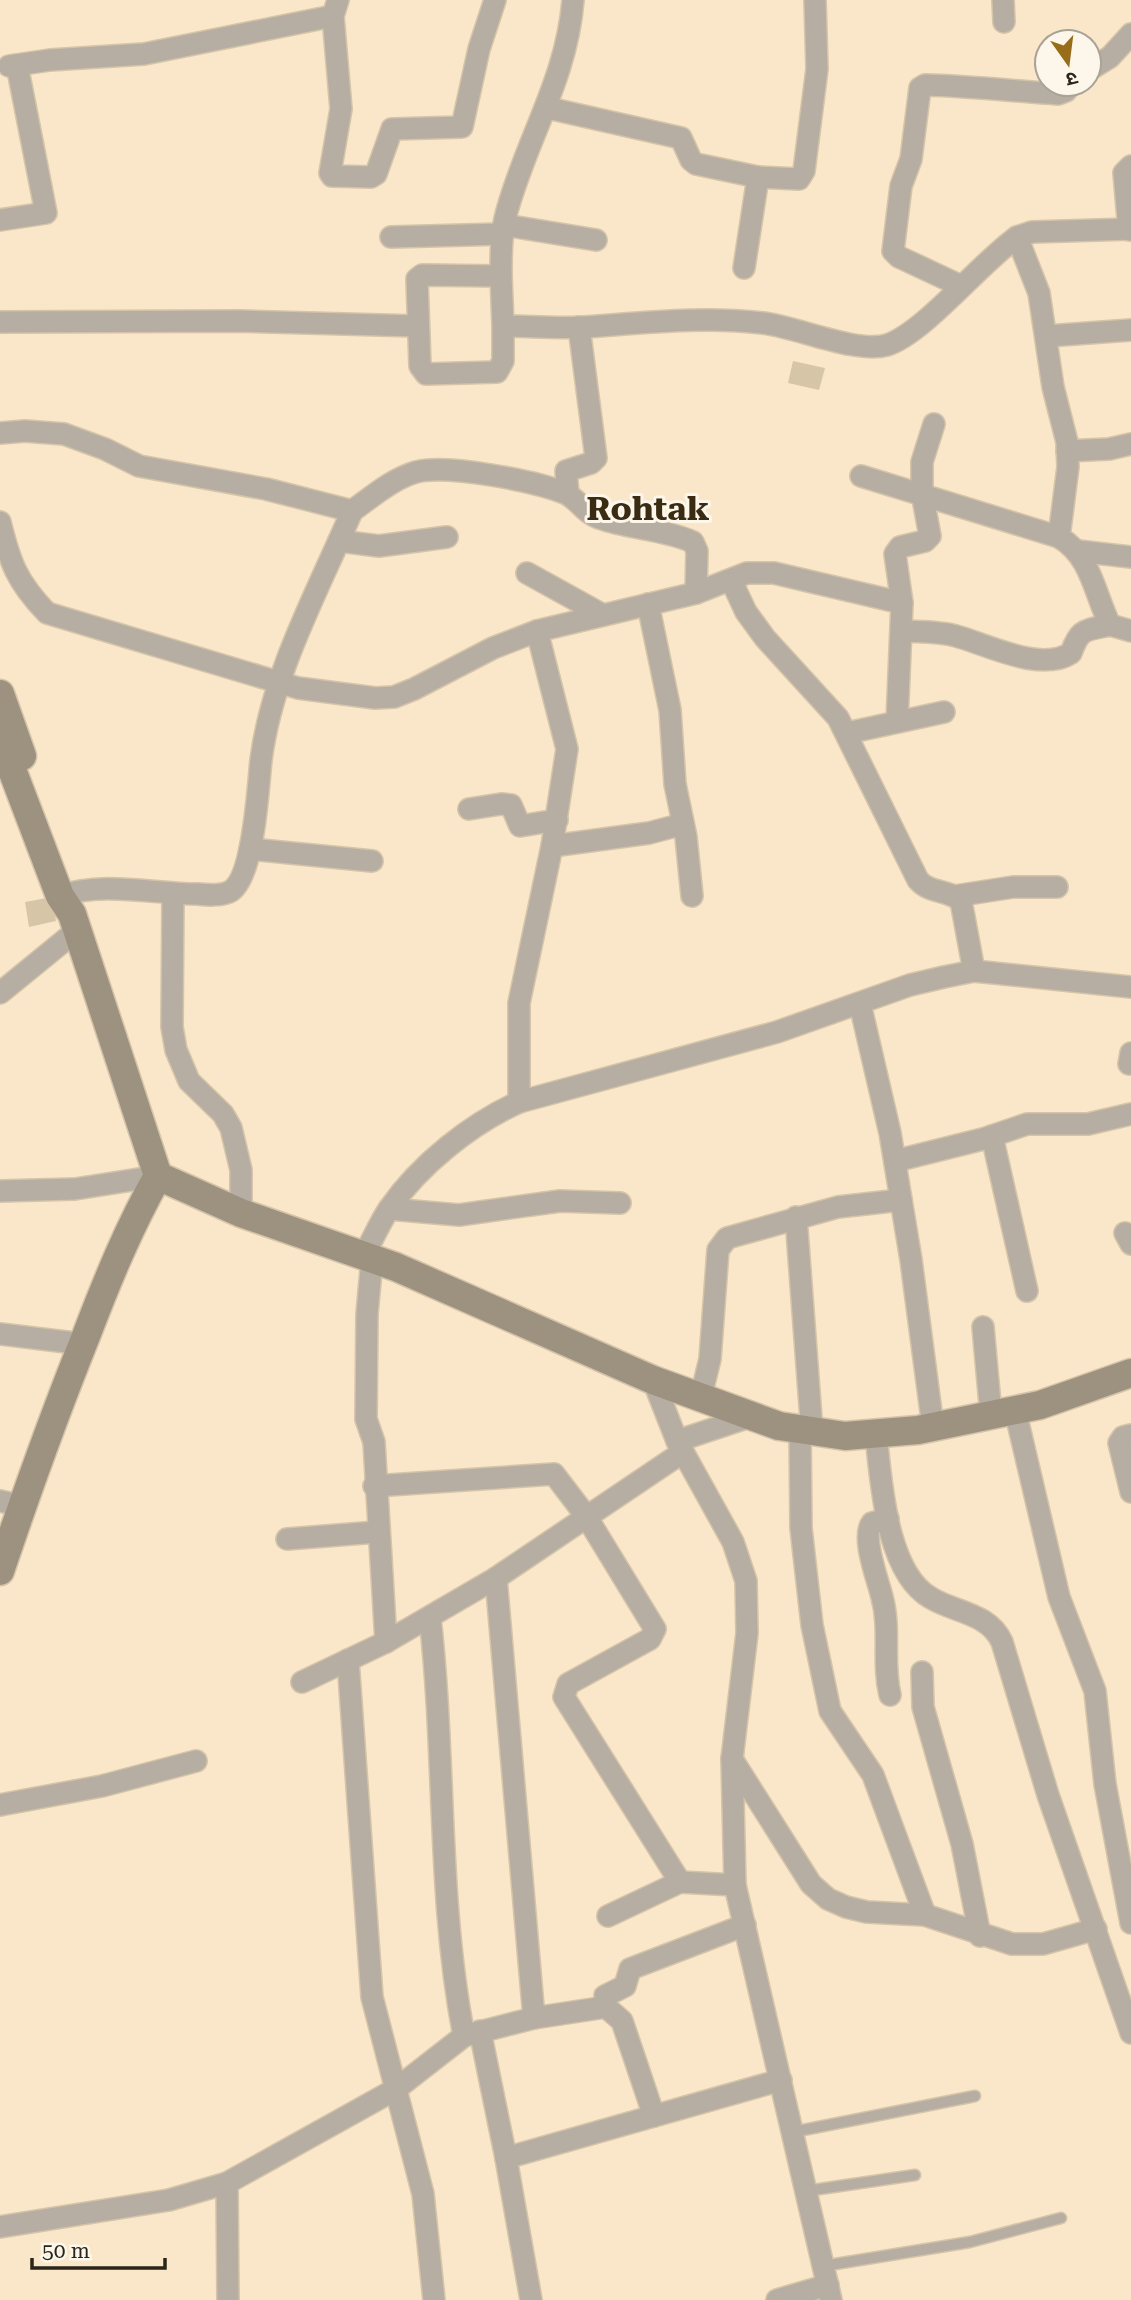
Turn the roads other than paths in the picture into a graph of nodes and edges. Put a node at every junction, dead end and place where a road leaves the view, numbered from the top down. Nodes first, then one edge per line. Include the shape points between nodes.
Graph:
1 (495, 0) edge
2 (573, 0) edge
3 (815, 0) edge
4 (1003, 0) edge
5 (336, 8) edge
6 (1004, 22) dead end
7 (1131, 34) edge
8 (1103, 61) edge
9 (1033, 91) edge
10 (548, 108) junction
11 (1131, 166) edge
12 (758, 177) junction
13 (0, 220) edge
14 (504, 230) junction
15 (1130, 230) edge
16 (391, 236) dead end
17 (1017, 237) junction
18 (596, 240) dead end
19 (744, 268) dead end
20 (501, 276) junction
21 (961, 286) junction
22 (0, 322) edge
23 (417, 326) junction
24 (503, 326) junction
25 (579, 327) junction
26 (1131, 330) edge
27 (1047, 336) junction
28 (934, 424) dead end
29 (0, 433) edge
30 (1131, 444) edge
31 (1067, 451) junction
32 (861, 476) dead end
33 (922, 493) junction
34 (568, 494) junction
35 (352, 511) junction
36 (0, 522) edge
37 (447, 537) dead end
38 (1059, 537) junction
39 (340, 541) junction
40 (1078, 551) junction
41 (1131, 557) edge
42 (527, 573) dead end
43 (731, 580) junction
44 (696, 593) junction
45 (902, 603) junction
46 (648, 604) junction
47 (603, 615) junction
48 (1110, 625) junction
49 (537, 631) junction
50 (902, 631) junction
51 (1131, 631) edge
52 (279, 683) junction
53 (0, 694) edge
54 (944, 712) dead end
55 (897, 722) junction
56 (847, 733) junction
57 (0, 738) edge
58 (469, 809) dead end
59 (557, 820) junction
60 (683, 824) junction
61 (552, 846) junction
62 (250, 849) junction
63 (372, 861) dead end
64 (1057, 887) dead end
65 (173, 894) junction
66 (692, 896) dead end
67 (955, 896) junction
68 (70, 908) junction
69 (974, 971) junction
70 (1131, 987) edge
71 (0, 993) edge
72 (860, 1004) junction
73 (519, 1102) junction
74 (1131, 1114) edge
75 (992, 1136) junction
76 (895, 1161) junction
77 (158, 1176) junction
78 (0, 1191) edge
79 (901, 1200) junction
80 (620, 1203) dead end
81 (389, 1209) junction
82 (240, 1213) junction
83 (796, 1217) junction
84 (368, 1258) junction
85 (1027, 1291) dead end
86 (983, 1327) dead end
87 (0, 1334) edge
88 (83, 1344) junction
89 (1131, 1373) edge
90 (653, 1380) junction
91 (701, 1396) junction
92 (1003, 1412) junction
93 (752, 1416) junction
94 (933, 1427) junction
95 (806, 1431) junction
96 (876, 1435) junction
97 (1131, 1435) edge
98 (680, 1447) junction
99 (374, 1486) junction
100 (1131, 1492) edge
101 (11, 1503) edge
102 (586, 1516) junction
103 (888, 1518) junction
104 (377, 1532) junction
105 (287, 1539) dead end
106 (0, 1571) edge
107 (496, 1578) junction
108 (430, 1618) junction
109 (386, 1642) junction
110 (348, 1660) junction
111 (922, 1672) dead end
112 (302, 1682) dead end
113 (890, 1695) dead end
114 (732, 1759) junction
115 (196, 1761) dead end
116 (0, 1805) edge
117 (680, 1882) junction
118 (735, 1885) junction
119 (925, 1915) junction
120 (608, 1916) dead end
121 (1131, 1923) edge
122 (745, 1925) junction
123 (1096, 1929) junction
124 (980, 1936) junction
125 (606, 2007) junction
126 (534, 2018) junction
127 (472, 2033) junction
128 (1131, 2033) edge
129 (781, 2080) junction
130 (396, 2089) junction
131 (975, 2096) dead end
132 (654, 2116) junction
133 (793, 2132) junction
134 (506, 2158) junction
135 (915, 2175) dead end
136 (227, 2183) junction
137 (806, 2191) junction
138 (1061, 2218) dead end
139 (0, 2227) edge
140 (828, 2284) edge
141 (229, 2300) edge
142 (434, 2300) edge
143 (531, 2300) edge
144 (777, 2300) edge

1 - 5 street via 462,127 392,128 371,177 330,173 341,109
2 - 10 street
3 - 12 street via 817,69 804,171 793,180
4 - 6 street
5 - 13 street via 144,54 13,66 46,213
7 - 8 street
9 - 21 street via 920,88 893,251
10 - 12 street via 681,138 696,164
10 - 14 street via 506,212
11 - 15 street via 1124,173
12 - 19 street
14 - 16 street
14 - 18 street
14 - 20 street
15 - 17 street via 1032,232
17 - 21 street
17 - 27 street via 1039,293
20 - 23 street via 419,276
20 - 24 street
21 - 25 street via 913,331 874,347 853,346 779,325 727,319
22 - 23 street
23 - 24 street via 420,366 432,375 498,372 503,361
24 - 25 street
25 - 34 street via 596,458 566,471
26 - 27 street
27 - 31 street
28 - 33 street via 922,462
29 - 35 street via 65,434 139,466 266,489
30 - 31 street
31 - 38 street
32 - 33 street
33 - 38 street
33 - 45 street via 930,536 900,547 895,554
34 - 35 street via 440,469 392,482
34 - 44 street via 586,513 601,519 693,542
35 - 39 street
36 - 52 street via 13,569 47,613
37 - 39 street via 379,547
38 - 40 street
39 - 52 street
40 - 41 street
40 - 48 street
42 - 47 street
43 - 44 street
43 - 45 street via 747,573 774,573
43 - 56 street via 765,638
44 - 46 street
45 - 50 street
46 - 47 street
46 - 60 street via 670,710
47 - 49 street
48 - 50 street via 1081,632 1071,653 1060,658 1013,656 955,635
48 - 51 street
49 - 52 street via 394,697
49 - 59 street via 567,749
50 - 55 street
52 - 62 street via 262,753
53 - 68 street
54 - 55 street
55 - 56 street
56 - 67 street via 918,880 931,890
57 - 68 street
58 - 59 street via 511,806 520,826
59 - 61 street
60 - 61 street
60 - 66 street
61 - 73 street via 519,1003
62 - 63 street
62 - 65 street via 241,879 228,893
64 - 67 street via 1013,887
65 - 68 street via 128,889
65 - 82 street via 176,1049 189,1081 232,1128 241,1170
67 - 69 street via 965,908
68 - 71 street
68 - 77 street
69 - 70 street
69 - 72 street via 910,985
72 - 73 street via 777,1032
72 - 76 street
73 - 81 street via 490,1115 454,1143
74 - 75 street via 1088,1124 1027,1124
75 - 76 street
75 - 85 street
76 - 79 street
77 - 78 street via 75,1189
77 - 82 street
77 - 88 street via 135,1216
79 - 83 street
79 - 94 street
80 - 81 street via 560,1201 459,1215
81 - 84 street
82 - 84 street
83 - 91 street via 727,1238 718,1250 710,1359
83 - 95 street
84 - 90 street
84 - 99 street via 366,1419 374,1441
86 - 92 street
87 - 88 street
88 - 101 street
89 - 92 street via 1040,1405
90 - 91 street
90 - 98 street
91 - 93 street
92 - 94 street
92 - 121 street via 1059,1597 1095,1692 1107,1794
93 - 95 street
93 - 98 street
94 - 96 street
95 - 96 street via 845,1437
95 - 119 street via 798,1483 801,1528 812,1625 830,1712 873,1775
96 - 103 street
97 - 100 street via 1119,1443
98 - 102 street
98 - 114 street via 733,1542 746,1581 747,1633
99 - 102 street via 554,1474
99 - 104 street
101 - 106 street
102 - 107 street
102 - 117 street via 655,1629 649,1639 568,1684 564,1697
103 - 113 street via 872,1523 867,1537 886,1615 885,1676
103 - 123 street via 902,1562 915,1584 929,1598 981,1619 998,1633
104 - 105 street
104 - 109 street
107 - 108 street
107 - 126 street
108 - 109 street
108 - 127 street via 454,1976
109 - 110 street
110 - 112 street
110 - 130 street via 372,1997
111 - 124 street via 923,1707 962,1844
114 - 118 street
114 - 119 street via 811,1884 828,1899 867,1912
115 - 116 street via 102,1786
117 - 118 street
117 - 120 street
118 - 122 street
119 - 124 street
122 - 125 street via 630,1969 625,1986 604,1996
122 - 129 street
123 - 124 street via 1028,1946
123 - 128 street
125 - 126 street
125 - 132 street via 622,2021
126 - 127 street
127 - 130 street
127 - 134 street
129 - 132 street
129 - 133 street
130 - 136 street
130 - 142 street via 423,2194
131 - 133 lane
132 - 134 street
133 - 137 street
134 - 143 street
135 - 137 lane
136 - 139 street via 169,2200
136 - 141 street
137 - 140 street
138 - 140 lane
140 - 144 street

